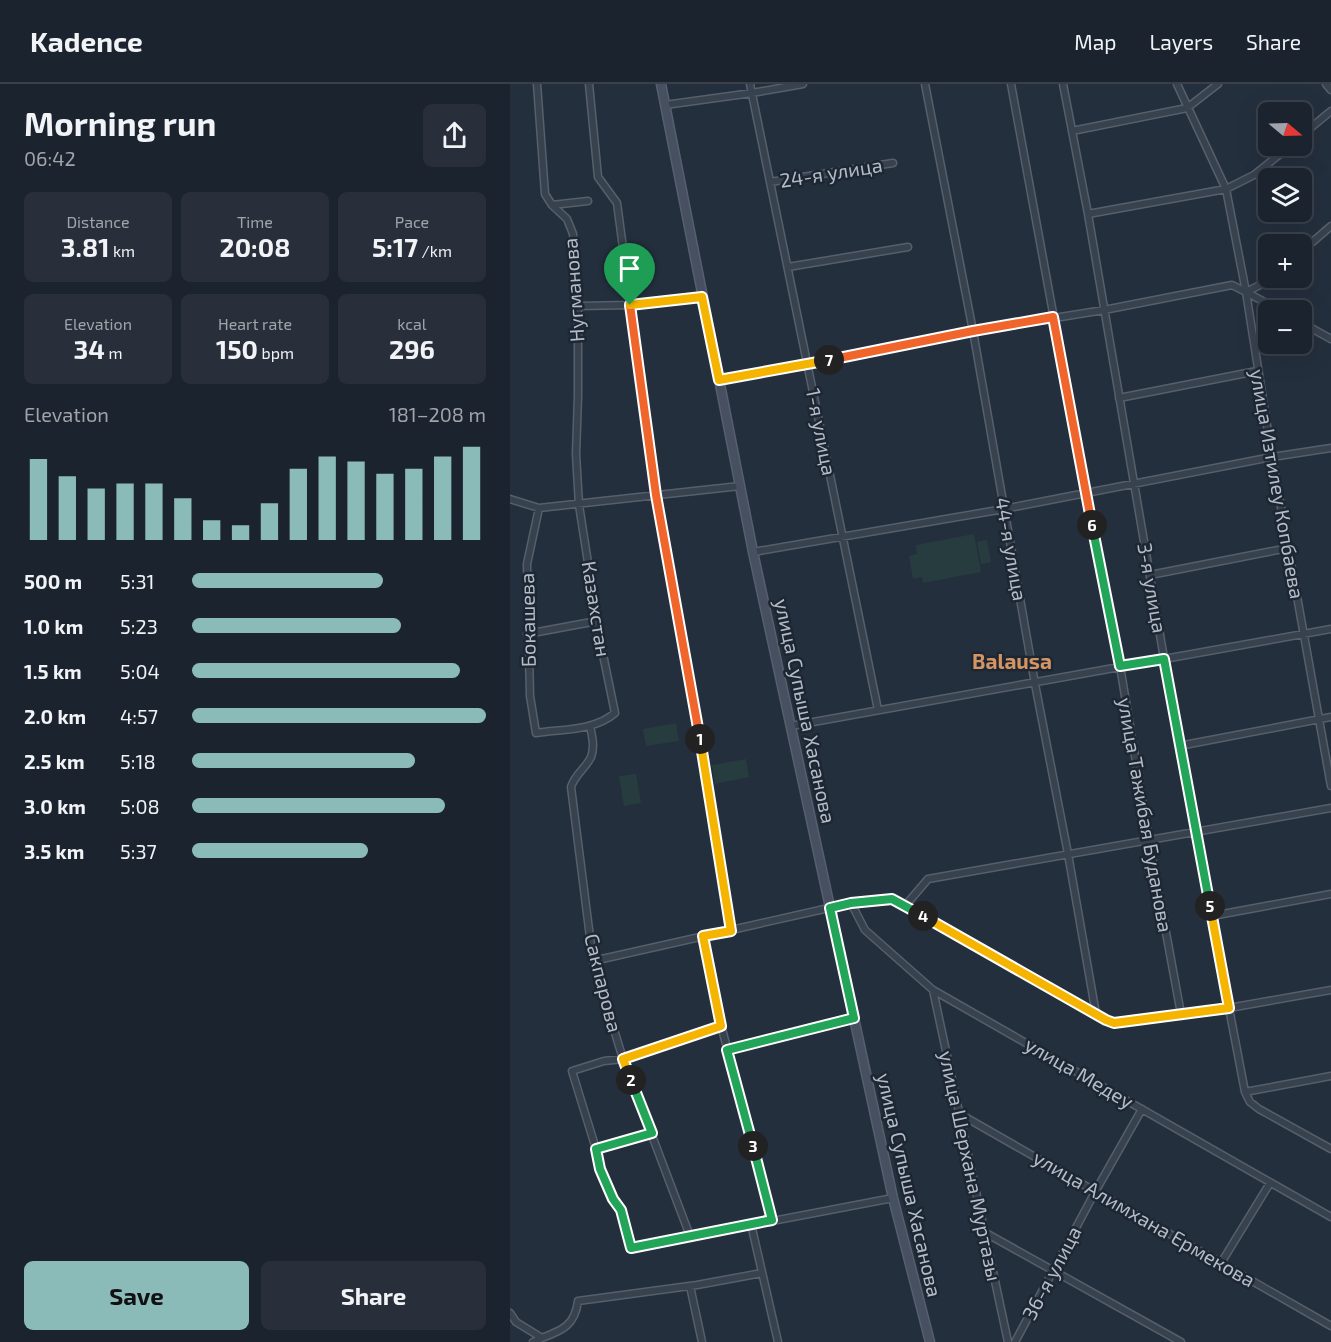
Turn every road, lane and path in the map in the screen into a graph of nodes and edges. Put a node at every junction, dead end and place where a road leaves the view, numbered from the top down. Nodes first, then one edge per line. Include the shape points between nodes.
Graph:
1 (537, 84) edge
2 (590, 84) edge
3 (661, 84) edge
4 (750, 84) edge
5 (803, 84) edge
6 (925, 84) edge
7 (1011, 84) edge
8 (1063, 84) edge
9 (1177, 84) edge
10 (1218, 84) edge
11 (1326, 84) edge
12 (1331, 90) edge
13 (752, 93) junction
14 (665, 105) junction
15 (1187, 108) junction
16 (1331, 111) edge
17 (1312, 127) edge
18 (1072, 131) junction
19 (1278, 156) edge
20 (893, 164) dead end
21 (770, 182) junction
22 (1226, 189) junction
23 (588, 201) dead end
24 (552, 205) junction
25 (1088, 214) junction
26 (1331, 226) edge
27 (1312, 242) edge
28 (908, 247) dead end
29 (788, 267) junction
30 (1258, 286) edge
31 (1246, 292) junction
32 (702, 297) junction
33 (1261, 300) edge
34 (630, 305) junction
35 (578, 306) junction
36 (1104, 310) junction
37 (1053, 317) junction
38 (1312, 329) edge
39 (973, 331) junction
40 (1331, 339) edge
41 (807, 364) junction
42 (1257, 371) junction
43 (719, 380) junction
44 (1119, 398) junction
45 (1331, 448) edge
46 (1272, 457) junction
47 (1134, 484) junction
48 (740, 486) junction
49 (1086, 493) junction
50 (656, 495) junction
51 (510, 499) edge
52 (579, 505) junction
53 (539, 508) junction
54 (1005, 509) junction
55 (842, 537) junction
56 (1288, 548) junction
57 (753, 552) junction
58 (1150, 574) junction
59 (597, 621) junction
60 (1331, 629) edge
61 (527, 634) junction
62 (1304, 635) junction
63 (1164, 659) junction
64 (1120, 666) junction
65 (1035, 684) junction
66 (878, 710) junction
67 (1331, 717) edge
68 (1319, 719) junction
69 (590, 726) junction
70 (791, 726) junction
71 (1179, 746) junction
72 (1331, 786) edge
73 (1331, 808) edge
74 (1195, 832) junction
75 (1149, 840) junction
76 (1068, 854) junction
77 (1331, 894) edge
78 (851, 903) junction
79 (905, 906) junction
80 (830, 908) junction
81 (1212, 916) junction
82 (731, 931) junction
83 (703, 936) junction
84 (593, 961) junction
85 (933, 990) junction
86 (1331, 990) edge
87 (1229, 1008) junction
88 (1096, 1014) junction
89 (1181, 1014) junction
90 (854, 1018) junction
91 (721, 1026) junction
92 (727, 1050) junction
93 (623, 1059) junction
94 (1331, 1076) edge
95 (1245, 1092) junction
96 (1142, 1109) junction
97 (958, 1113) junction
98 (652, 1133) junction
99 (596, 1149) junction
100 (1331, 1149) edge
101 (1270, 1183) junction
102 (1095, 1192) junction
103 (893, 1198) junction
104 (1331, 1217) edge
105 (772, 1220) junction
106 (751, 1224) junction
107 (984, 1232) junction
108 (690, 1236) junction
109 (1221, 1263) junction
110 (1053, 1270) junction
111 (762, 1273) junction
112 (690, 1286) junction
113 (510, 1313) edge
114 (1331, 1326) edge
115 (542, 1338) junction
116 (533, 1342) edge
117 (702, 1342) edge
118 (778, 1342) edge
119 (930, 1342) edge
120 (1008, 1342) edge
121 (1015, 1342) edge
122 (1181, 1342) edge

1 - 24 street, Нугманова via 545,194
2 - 34 street via 598,177 617,203
3 - 14 street, улица Супыша Хасанова
4 - 13 street, 1-я улица
5 - 13 street
6 - 39 street, 44-я улица
7 - 37 street, улица Тажибая Буданова
8 - 18 street, 3-я улица
9 - 15 street, улица Изтилеу Копбаева
10 - 15 street
11 - 12 street
13 - 14 street
13 - 21 street, 1-я улица
14 - 32 street, улица Супыша Хасанова
15 - 18 street
15 - 22 street, улица Изтилеу Копбаева
16 - 17 street
18 - 25 street, 3-я улица
19 - 22 street via 1254,175
20 - 21 street, 24-я улица
21 - 29 street, 1-я улица
22 - 25 street
22 - 31 street, улица Изтилеу Копбаева
23 - 24 street
24 - 35 street, Нугманова via 567,219 573,234
25 - 36 street, 3-я улица
26 - 27 street
28 - 29 street
29 - 41 street, 1-я улица
30 - 31 street
31 - 33 street
31 - 36 street via 1232,285
31 - 42 street, улица Изтилеу Копбаева
32 - 34 street
32 - 43 street, улица Супыша Хасанова
34 - 35 street
34 - 50 street
35 - 52 street, Нугманова
36 - 37 street
36 - 44 street, 3-я улица
37 - 39 street
37 - 49 street, улица Тажибая Буданова
38 - 40 street
39 - 41 street
39 - 54 street, 44-я улица
41 - 43 street
41 - 55 street, 1-я улица
42 - 44 street
42 - 46 street, улица Изтилеу Копбаева
43 - 48 street, улица Супыша Хасанова
44 - 47 street, 3-я улица
45 - 46 street
46 - 47 street
46 - 56 street, улица Изтилеу Копбаева
47 - 49 street
47 - 58 street, 3-я улица
48 - 50 street
48 - 57 street, улица Супыша Хасанова
49 - 54 street
49 - 64 street, улица Тажибая Буданова
50 - 52 street
50 - 82 street via 710,790
51 - 53 street
52 - 53 street
52 - 59 street, Казахстан
53 - 61 street, Бокашева via 527,564
54 - 55 street
54 - 65 street, 44-я улица
55 - 57 street
55 - 66 street, 1-я улица
56 - 58 street
56 - 62 street, улица Изтилеу Копбаева
57 - 70 street, улица Супыша Хасанова
58 - 63 street, 3-я улица
59 - 61 street
59 - 69 street, Казахстан via 615,713
60 - 62 street
61 - 69 street, Бокашева via 536,733
62 - 63 street
62 - 68 street, улица Изтилеу Копбаева
63 - 64 street
63 - 71 street, 3-я улица
64 - 65 street
64 - 75 street, улица Тажибая Буданова
65 - 66 street
65 - 76 street, 44-я улица
66 - 70 street
67 - 68 street
68 - 71 street
68 - 72 street, улица Изтилеу Копбаева
69 - 84 street, Сакпарова via 590,758 571,787
70 - 80 street, улица Супыша Хасанова
71 - 74 street, 3-я улица
73 - 74 street
74 - 75 street
74 - 81 street, 3-я улица
75 - 76 street
75 - 89 street, улица Тажибая Буданова
76 - 79 street via 928,879
76 - 88 street, 44-я улица
77 - 81 street
78 - 79 street via 892,899
78 - 80 street
78 - 85 street, улица Медеу via 865,930
79 - 88 street
80 - 82 street
80 - 90 street, улица Супыша Хасанова
81 - 87 street, 3-я улица
82 - 83 street
83 - 84 street
83 - 91 street
84 - 93 street, Сакпарова
85 - 96 street, улица Медеу
85 - 97 street, улица Шерхана Муртазы
86 - 87 street
87 - 89 street
87 - 95 street, 3-я улица
88 - 89 street via 1114,1023
90 - 92 street
90 - 103 street, улица Супыша Хасанова
91 - 92 street
91 - 93 street
92 - 105 street
93 - 98 street, Сакпарова
93 - 99 street via 572,1071
94 - 95 street
95 - 100 street via 1259,1109
96 - 101 street, улица Медеу
96 - 102 street, 36-я улица
97 - 102 street, улица Алимхана Ермекова
97 - 107 street, улица Шерхана Муртазы
98 - 99 street
98 - 108 street, Сакпарова
99 - 108 street via 600,1169 621,1210 631,1248
101 - 104 street, улица Медеу
101 - 109 street
102 - 109 street, улица Алимхана Ермекова
102 - 110 street, 36-я улица
103 - 105 street
103 - 119 street, улица Супыша Хасанова
105 - 106 street
106 - 108 street
106 - 111 street
107 - 110 street
107 - 120 street, улица Шерхана Муртазы
109 - 114 street, улица Алимхана Ермекова
110 - 121 street, 36-я улица
110 - 122 street
111 - 112 street
111 - 118 street
112 - 115 street via 578,1301 574,1319 559,1332
112 - 117 street
113 - 115 street via 516,1322
115 - 116 street

